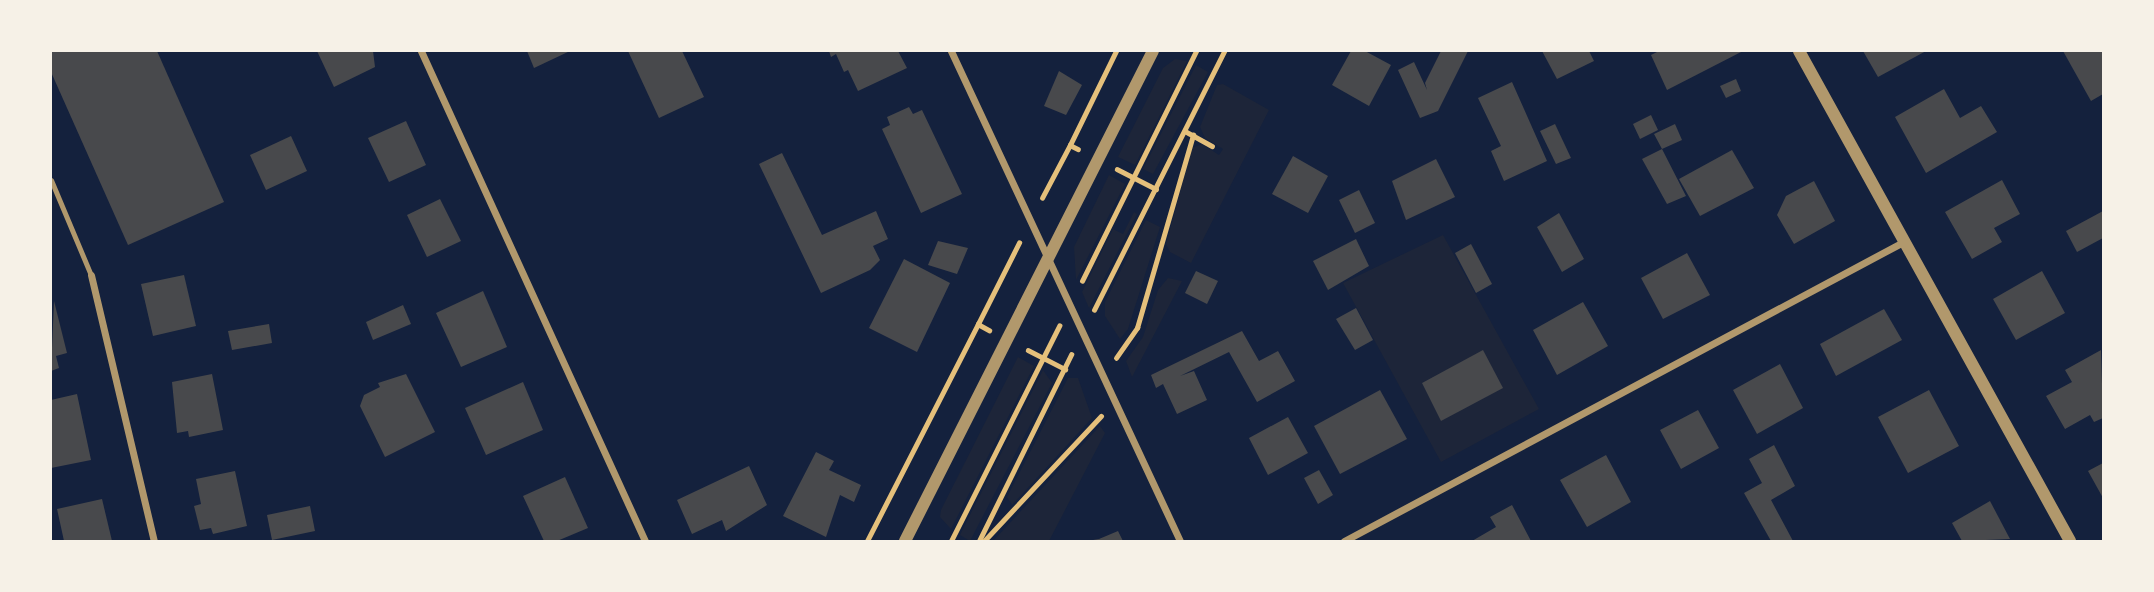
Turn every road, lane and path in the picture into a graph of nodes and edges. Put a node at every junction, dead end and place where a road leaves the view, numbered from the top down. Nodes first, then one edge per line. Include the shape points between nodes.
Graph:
1 (421, 51) edge
2 (951, 51) edge
3 (1116, 51) edge
4 (1153, 51) edge
5 (1224, 51) edge
6 (1799, 51) edge
7 (1185, 131) junction
8 (1193, 135) junction
9 (1070, 145) dead end
10 (1212, 146) dead end
11 (51, 180) edge
12 (1905, 241) junction
13 (1047, 261) junction
14 (91, 275) joint
15 (1083, 332) junction
16 (1116, 358) dead end
17 (1102, 415) dead end
18 (154, 541) edge
19 (645, 541) edge
20 (905, 541) edge
21 (982, 541) edge
22 (1180, 541) edge
23 (1344, 541) edge
24 (2070, 541) edge

1 - 19 street
2 - 13 street
3 - 9 path
4 - 13 street
5 - 7 path
6 - 12 street
7 - 8 path
7 - 15 path
8 - 10 path
8 - 16 path via 1137,328
11 - 14 lane
12 - 23 street
12 - 24 street
13 - 15 street
13 - 20 street
14 - 18 street
15 - 21 path
15 - 22 street
17 - 21 path

